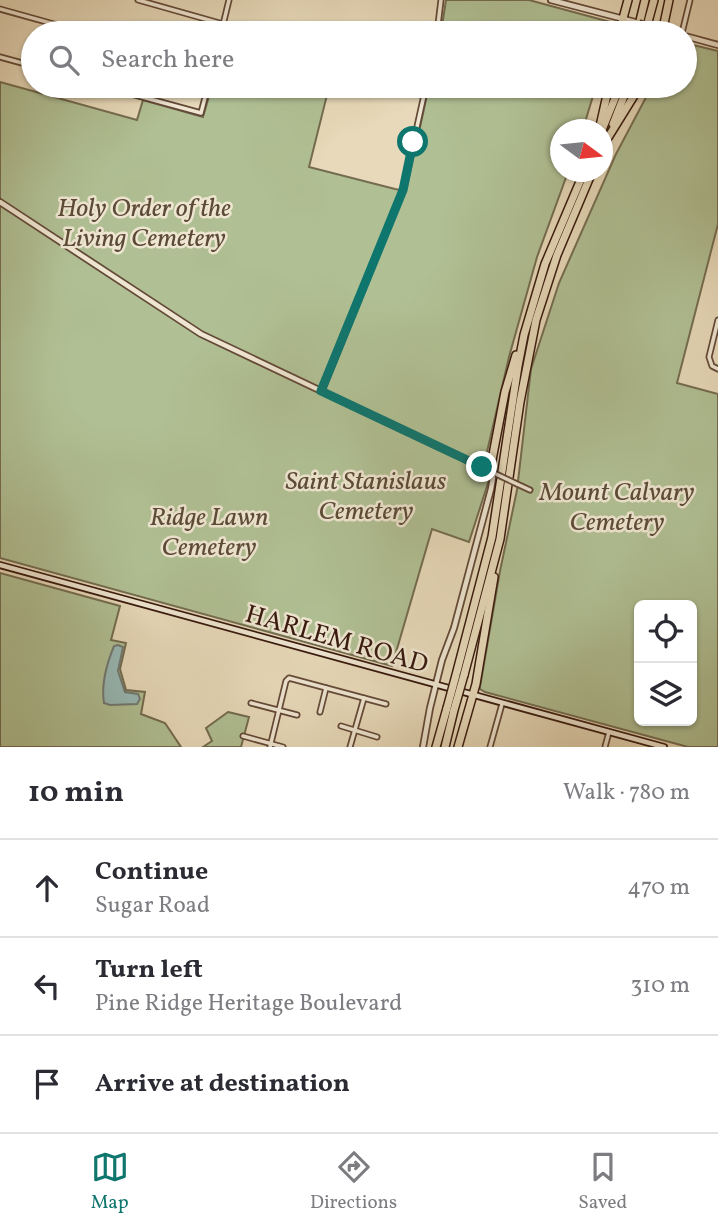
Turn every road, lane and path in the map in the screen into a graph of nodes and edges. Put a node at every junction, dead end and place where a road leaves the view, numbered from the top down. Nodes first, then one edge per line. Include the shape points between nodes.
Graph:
1 (138, 0) edge
2 (229, 0) edge
3 (441, 0) edge
4 (551, 0) edge
5 (628, 0) edge
6 (645, 0) edge
7 (654, 0) edge
8 (668, 0) edge
9 (690, 0) edge
10 (0, 9) edge
11 (624, 19) junction
12 (43, 21) edge
13 (212, 21) edge
14 (224, 21) edge
15 (438, 21) edge
16 (630, 21) edge
17 (639, 21) edge
18 (648, 21) edge
19 (664, 21) edge
20 (686, 21) edge
21 (697, 39) edge
22 (718, 45) edge
23 (0, 57) edge
24 (21, 63) edge
25 (146, 98) edge
26 (205, 98) edge
27 (423, 98) edge
28 (607, 98) edge
29 (615, 98) edge
30 (623, 98) edge
31 (633, 98) edge
32 (602, 119) edge
33 (605, 119) edge
34 (613, 122) edge
35 (613, 130) edge
36 (580, 182) edge
37 (588, 182) edge
38 (0, 202) edge
39 (718, 320) edge
40 (524, 335) junction
41 (718, 369) edge
42 (321, 391) junction
43 (492, 458) junction
44 (475, 464) junction
45 (494, 473) junction
46 (530, 490) dead end
47 (496, 554) junction
48 (0, 565) edge
49 (460, 675) junction
50 (435, 685) junction
51 (326, 688) junction
52 (473, 696) junction
53 (364, 698) junction
54 (251, 703) dead end
55 (386, 704) dead end
56 (502, 704) junction
57 (451, 709) junction
58 (278, 710) junction
59 (320, 712) dead end
60 (297, 715) dead end
61 (341, 726) dead end
62 (354, 730) junction
63 (609, 732) junction
64 (243, 736) dead end
65 (377, 737) dead end
66 (271, 745) edge
67 (650, 745) edge
68 (283, 747) edge
69 (350, 747) edge
70 (423, 747) edge
71 (436, 747) edge
72 (444, 747) edge
73 (458, 747) edge
74 (490, 747) edge
75 (605, 747) edge
76 (664, 747) edge

1 - 13 street
2 - 14 street
3 - 15 street
4 - 11 street
5 - 11 highway
6 - 17 highway
7 - 18 highway
8 - 19 highway
9 - 20 street
10 - 12 street
11 - 16 street, bridge
21 - 22 street
23 - 24 street
25 - 26 street via 201,113
27 - 42 street via 403,190
28 - 32 highway
29 - 33 highway
30 - 34 highway
31 - 35 highway
36 - 40 highway via 545,264
37 - 47 highway via 536,320
38 - 42 street via 186,326
39 - 41 street via 709,357
40 - 43 highway via 512,367
40 - 49 highway via 492,537
42 - 44 street
43 - 44 highway
43 - 45 highway
44 - 45 street
45 - 46 street, bridge
45 - 50 street
47 - 49 highway
47 - 52 highway
48 - 50 street, HARLEM ROAD
49 - 57 highway, bridge
50 - 52 street, HARLEM ROAD
50 - 70 street
51 - 53 street
51 - 58 street via 289,678
51 - 59 street
52 - 56 street, HARLEM ROAD
52 - 73 highway
53 - 55 street
53 - 62 street
54 - 58 street
56 - 63 street, HARLEM ROAD
56 - 74 street
57 - 71 highway
57 - 72 highway
58 - 60 street
58 - 66 street
61 - 62 street
62 - 65 street
62 - 69 street
63 - 67 street, HARLEM ROAD
63 - 75 street
64 - 66 street
66 - 68 street
67 - 76 street, HARLEM ROAD

